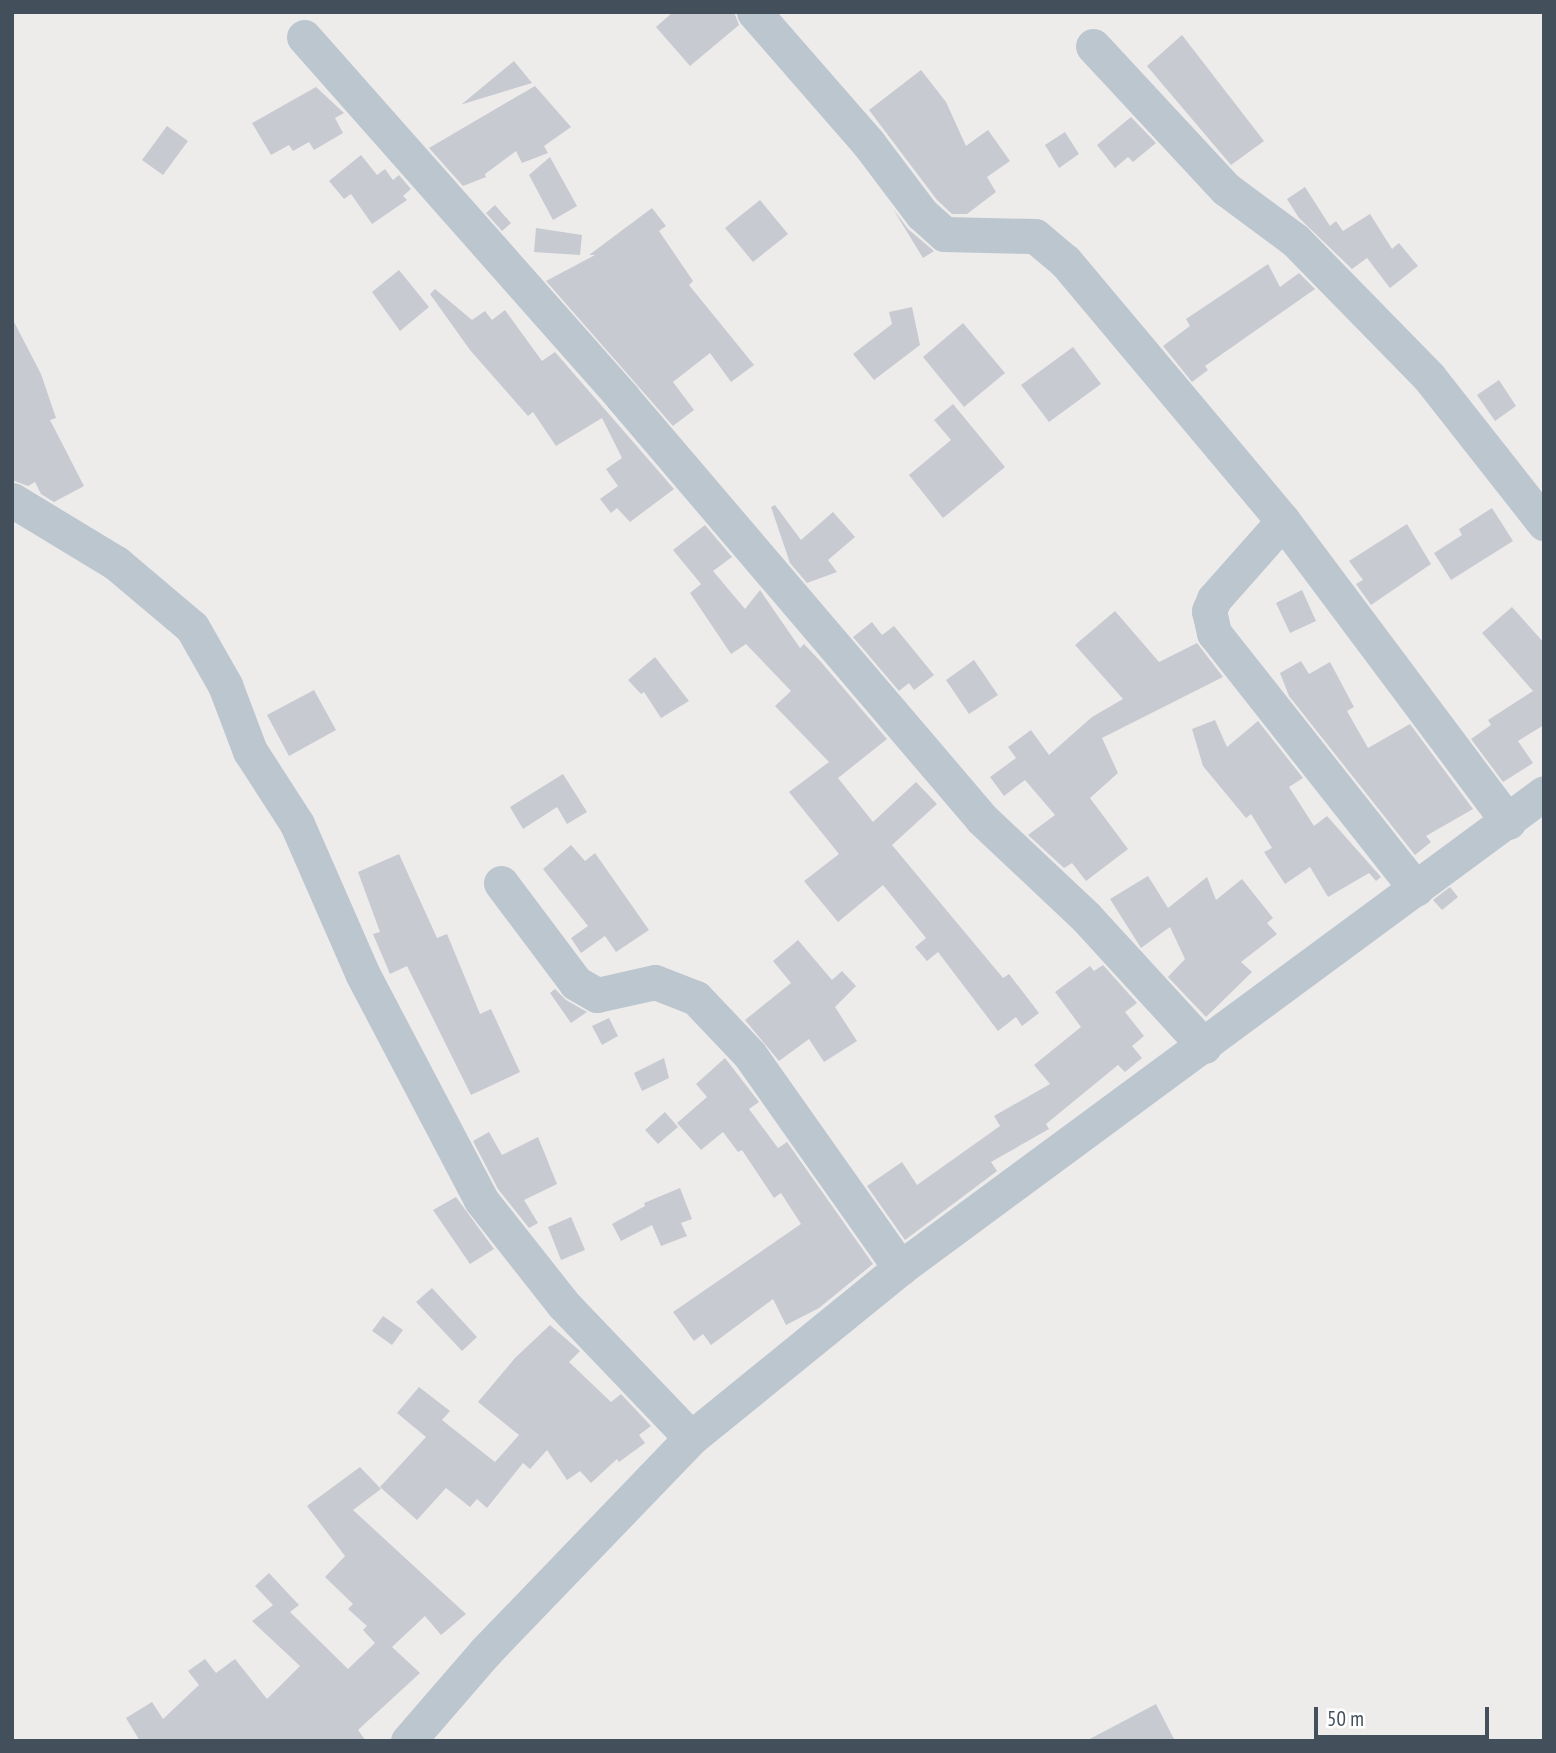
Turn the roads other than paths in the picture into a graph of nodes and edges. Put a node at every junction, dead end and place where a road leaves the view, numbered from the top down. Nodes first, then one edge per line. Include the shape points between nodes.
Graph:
1 (754, 12) edge
2 (304, 37) dead end
3 (1093, 46) dead end
4 (12, 500) edge
5 (1283, 521) junction
6 (1544, 523) edge
7 (1544, 793) edge
8 (1508, 822) junction
9 (501, 884) dead end
10 (1416, 889) junction
11 (1204, 1046) junction
12 (900, 1268) junction
13 (691, 1438) junction
14 (408, 1741) edge

1 - 5 street via 869,144 922,215 944,234 1035,236 1065,261
2 - 11 street via 624,398 982,819 1086,917
3 - 6 street via 1226,189 1295,240 1429,377
4 - 13 street via 116,563 192,627 225,685 250,751 297,824 362,973 481,1200 563,1304
5 - 8 street
5 - 10 street via 1214,599 1209,611 1214,633
7 - 8 street
8 - 10 street
9 - 12 street via 576,983 597,995 655,982 696,998 750,1055
10 - 11 street
11 - 12 street
12 - 13 street
13 - 14 street via 485,1652

